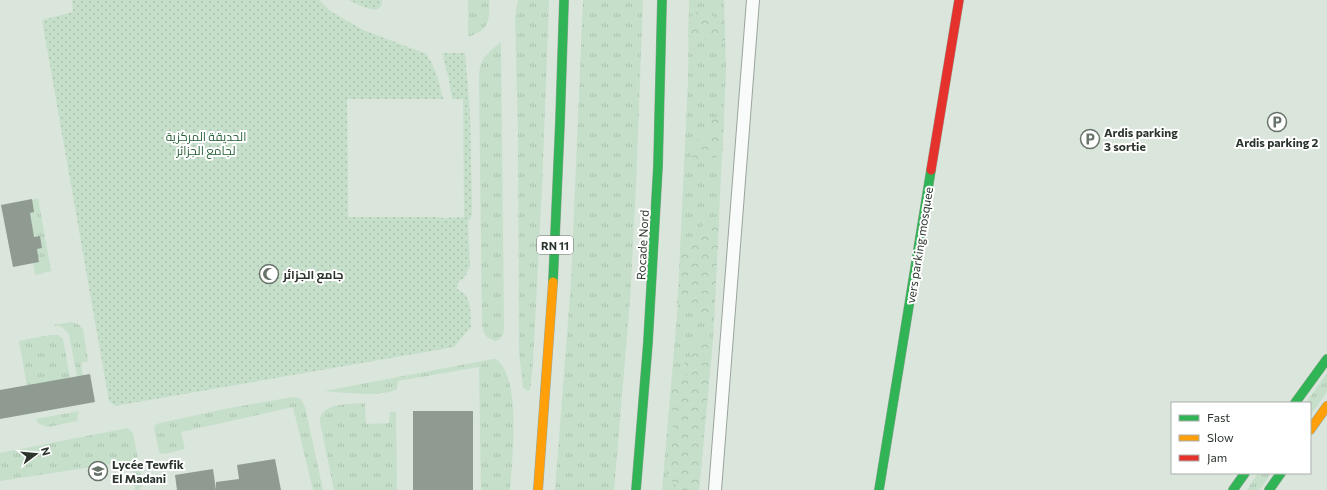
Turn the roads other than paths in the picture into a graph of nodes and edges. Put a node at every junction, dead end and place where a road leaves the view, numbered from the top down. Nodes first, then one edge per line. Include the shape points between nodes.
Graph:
1 (564, 0) edge
2 (662, 0) edge
3 (753, 0) edge
4 (959, 0) edge
5 (658, 166) junction
6 (663, 243) dead end
7 (1327, 359) edge
8 (1296, 402) edge
9 (1327, 406) edge
10 (1311, 429) edge
11 (1244, 474) edge
12 (1279, 474) edge
13 (538, 490) edge
14 (636, 490) edge
15 (715, 490) edge
16 (879, 490) edge
17 (1233, 490) edge
18 (1269, 490) edge

1 - 13 main road, RN 11 via 554,256
2 - 5 main road, Rocade Nord
3 - 15 street
4 - 16 main road, vers parking mosquee
5 - 6 main road
5 - 14 main road, Rocade Nord
7 - 8 main road
9 - 10 main road
11 - 17 main road
12 - 18 main road

